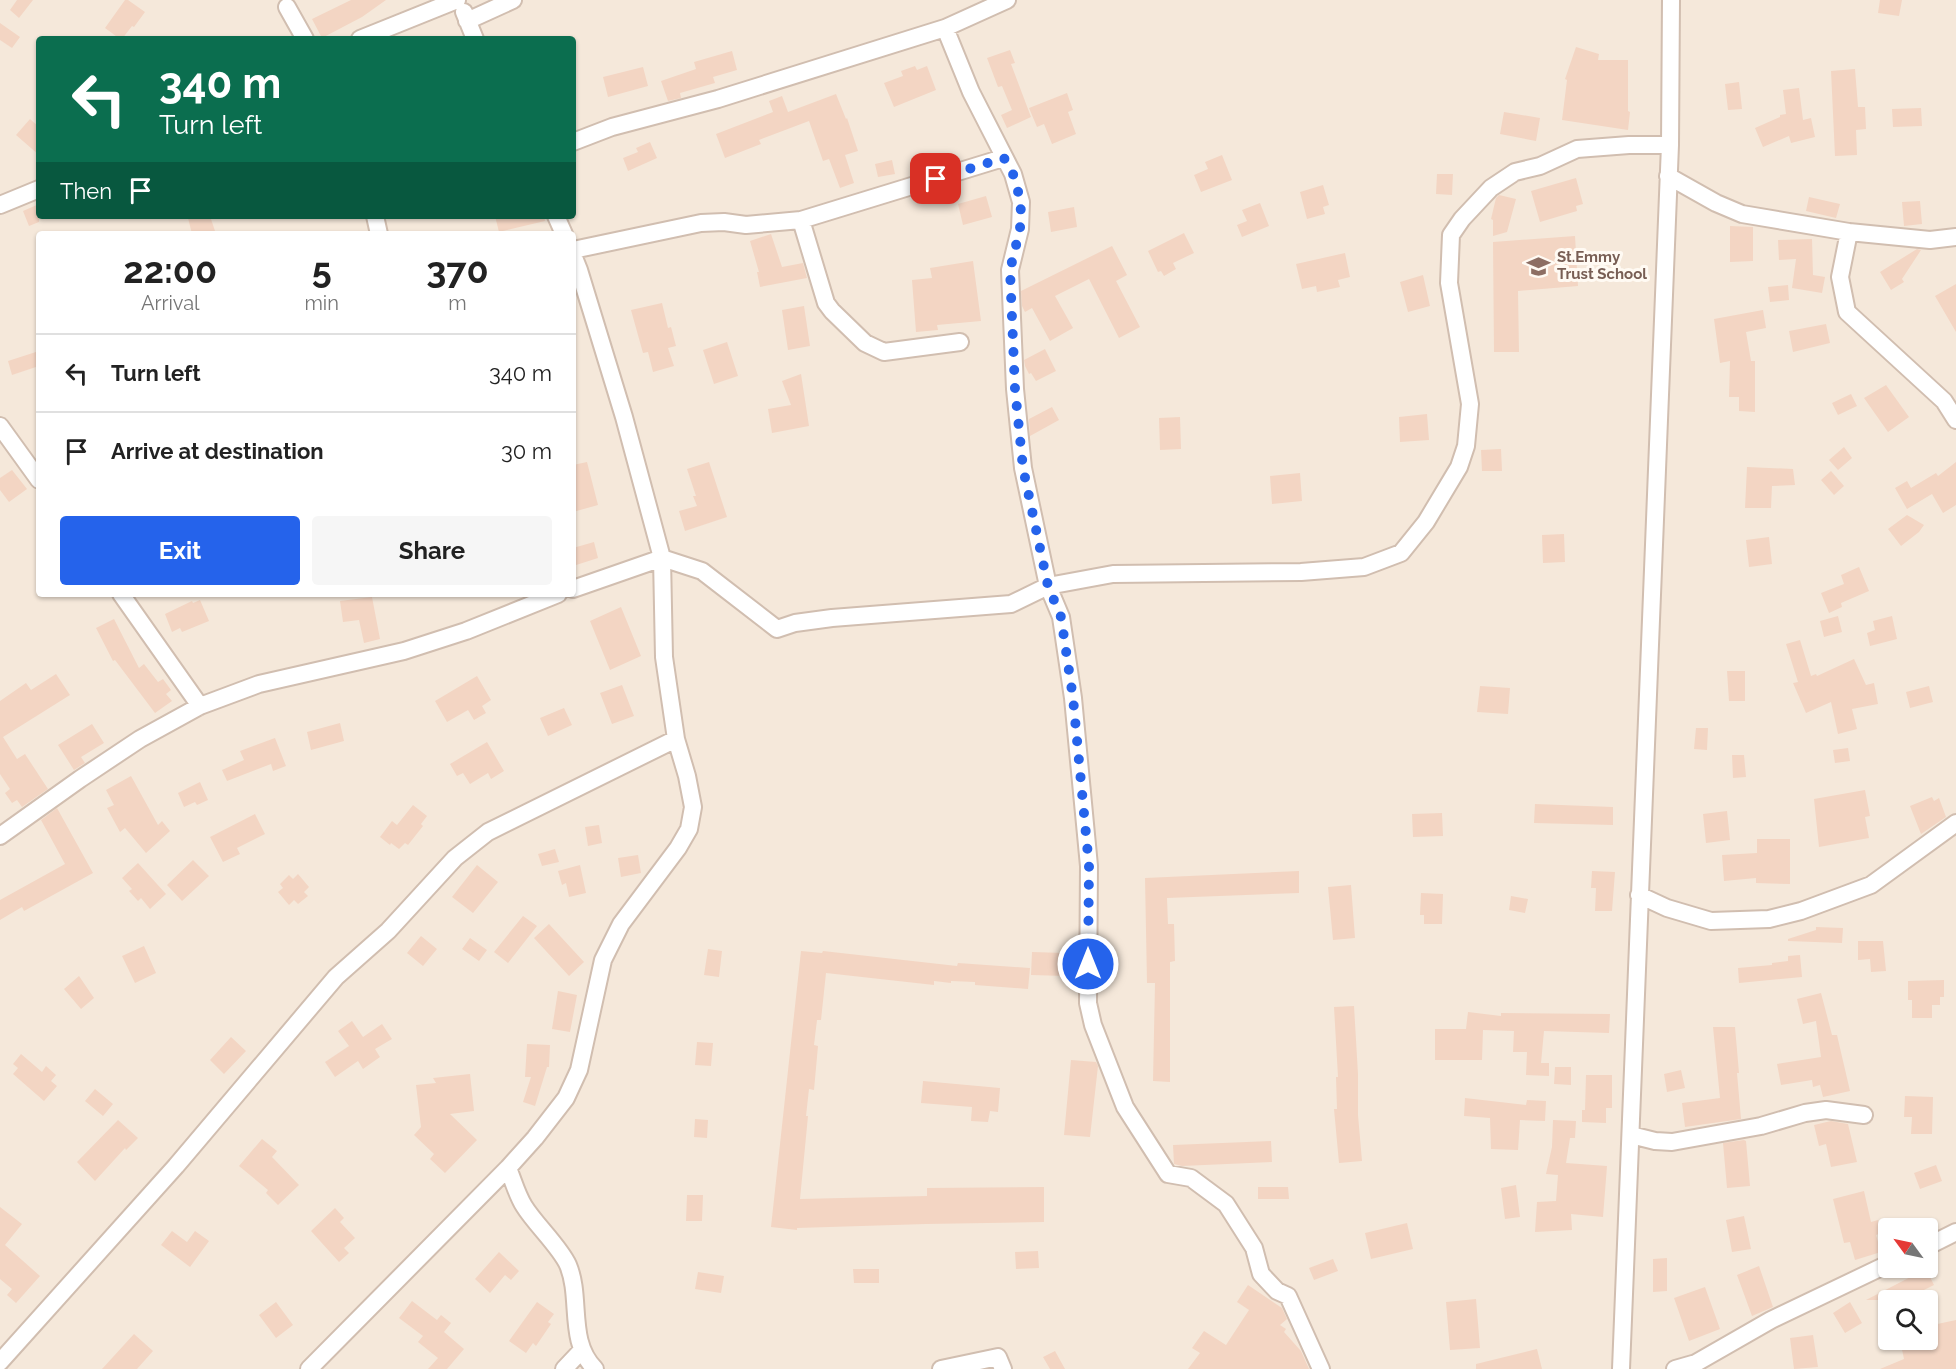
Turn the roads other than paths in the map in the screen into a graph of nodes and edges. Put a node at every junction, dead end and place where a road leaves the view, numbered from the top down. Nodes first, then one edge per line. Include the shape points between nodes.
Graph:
1 (458, 0) edge
2 (513, 0) edge
3 (1007, 0) edge
4 (1671, 0) edge
5 (287, 7) dead end
6 (468, 21) junction
7 (945, 28) junction
8 (303, 36) edge
9 (368, 36) edge
10 (474, 36) edge
11 (576, 141) edge
12 (1670, 145) junction
13 (1004, 158) junction
14 (1668, 176) junction
15 (36, 190) edge
16 (0, 205) edge
17 (801, 220) junction
18 (1848, 232) junction
19 (1956, 237) edge
20 (576, 249) edge
21 (576, 262) edge
22 (960, 342) dead end
23 (1956, 420) edge
24 (0, 426) edge
25 (36, 476) edge
26 (662, 558) junction
27 (1048, 586) junction
28 (576, 588) edge
29 (123, 597) edge
30 (551, 597) edge
31 (200, 706) junction
32 (676, 739) junction
33 (1956, 823) edge
34 (0, 837) edge
35 (1640, 895) junction
36 (1864, 1115) dead end
37 (1631, 1135) junction
38 (508, 1168) junction
39 (1956, 1232) edge
40 (1938, 1240) edge
41 (1878, 1269) edge
42 (581, 1351) junction
43 (0, 1362) edge
44 (309, 1369) edge
45 (564, 1369) edge
46 (595, 1369) edge
47 (941, 1369) edge
48 (1003, 1369) edge
49 (1321, 1369) edge
50 (1621, 1369) edge
51 (1675, 1369) edge

1 - 6 street
1 - 9 street
2 - 6 street
3 - 7 street
4 - 12 street
5 - 8 street
6 - 10 street
7 - 11 street
7 - 13 street
12 - 14 street
12 - 27 street via 1577,149 1540,166 1515,172 1491,188 1451,235 1449,284 1470,404 1466,446 1459,467 1426,522 1401,553 1364,567 1271,574 1113,574
13 - 17 street
13 - 27 street via 1021,202 1020,229 1010,270 1015,389 1022,457
14 - 18 street via 1742,214
14 - 35 street
15 - 16 street
17 - 20 street via 747,225 701,223
17 - 22 street via 826,303 865,343 884,352
18 - 19 street via 1930,240
18 - 23 street via 1840,277 1847,312 1944,401
21 - 26 street
24 - 25 street
26 - 27 street via 702,571 777,629 832,618 1011,604
26 - 28 street
26 - 32 street via 664,657
27 - 49 street via 1061,617 1073,698 1089,866 1088,1003 1093,1025 1125,1107 1162,1166 1168,1174 1191,1178 1226,1204 1254,1248 1261,1274 1277,1291 1288,1296
29 - 31 street
30 - 31 street via 466,631 259,684
31 - 34 street via 140,739
32 - 38 street via 693,807 689,830 621,924 603,960 579,1070 566,1098
32 - 43 street via 488,832 455,858 387,932 336,977 176,1167
33 - 35 street via 1871,885 1768,919 1711,921
35 - 37 street
36 - 37 street via 1826,1110 1672,1142
37 - 50 street
38 - 42 street via 523,1205 567,1262 573,1278
38 - 44 street
39 - 40 street
41 - 51 street via 1771,1320 1696,1363
42 - 45 street
42 - 46 street
47 - 48 street via 998,1357

